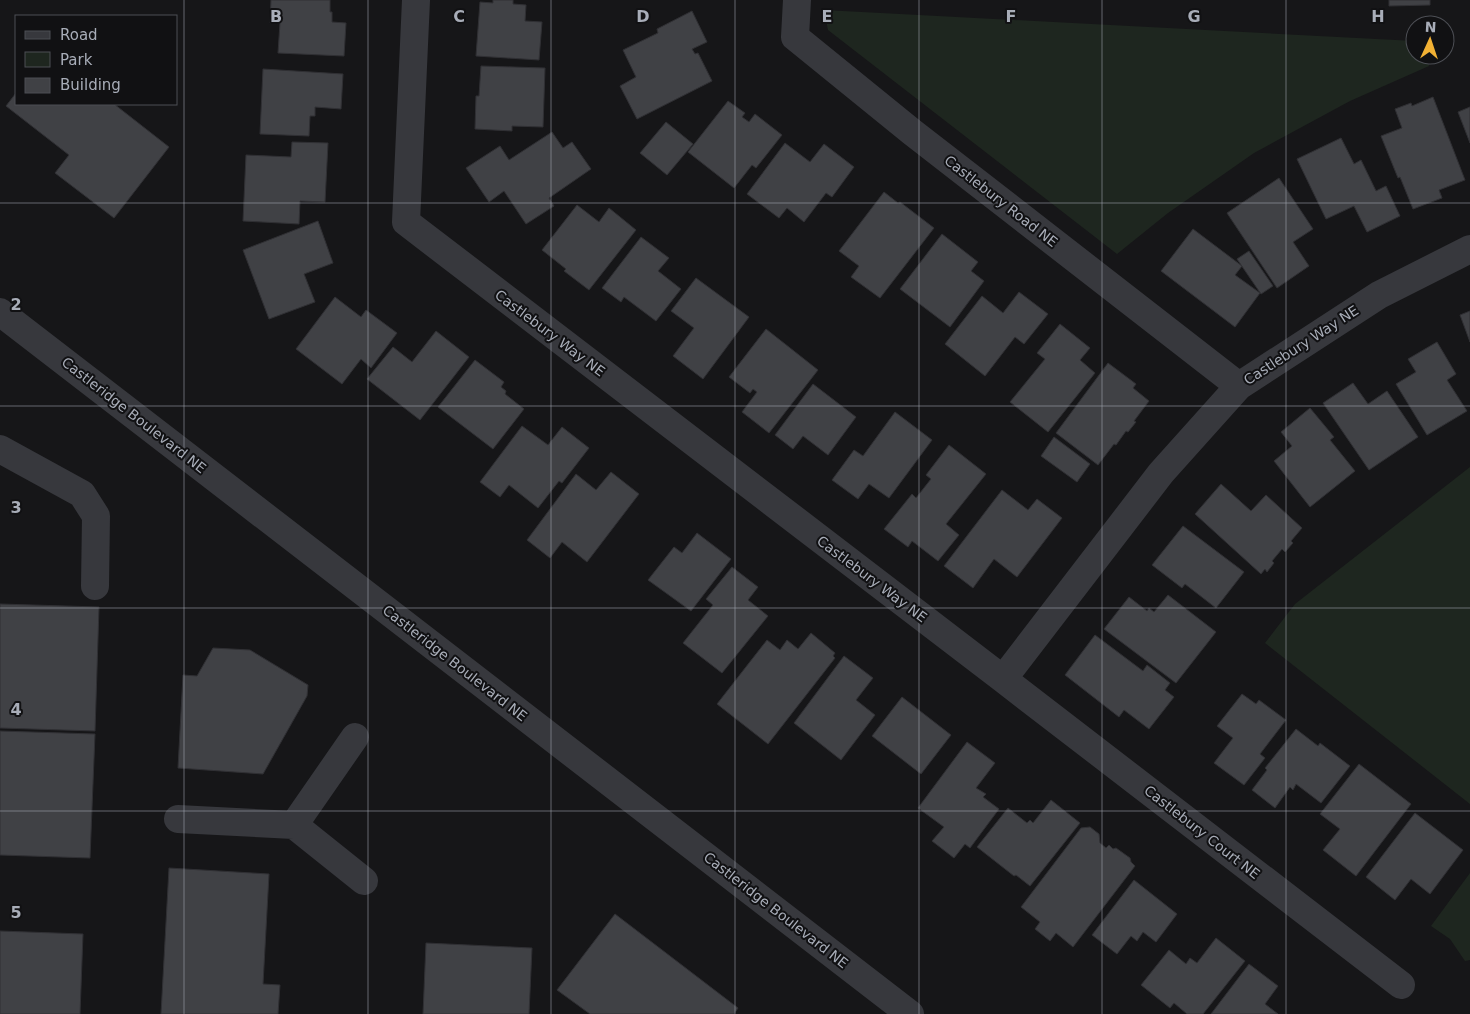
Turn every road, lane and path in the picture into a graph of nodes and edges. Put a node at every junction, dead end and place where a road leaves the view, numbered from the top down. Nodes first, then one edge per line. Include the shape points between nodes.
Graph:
1 (416, 0) edge
2 (797, 0) edge
3 (1470, 249) edge
4 (0, 312) edge
5 (1239, 386) junction
6 (0, 448) edge
7 (95, 586) dead end
8 (1004, 679) junction
9 (355, 737) dead end
10 (178, 819) dead end
11 (294, 825) junction
12 (364, 881) dead end
13 (1401, 985) dead end
14 (910, 1014) edge

1 - 8 street, Castlebury Way NE via 406,222
2 - 5 street, Castlebury Road NE via 794,37
3 - 5 street, Castlebury Way NE via 1379,295
4 - 14 street, Castleridge Boulevard NE
5 - 8 street, Castlebury Way NE via 1161,473
6 - 7 street via 82,494 96,516
8 - 13 street, Castlebury Court NE
9 - 11 street
10 - 11 street
11 - 12 street

